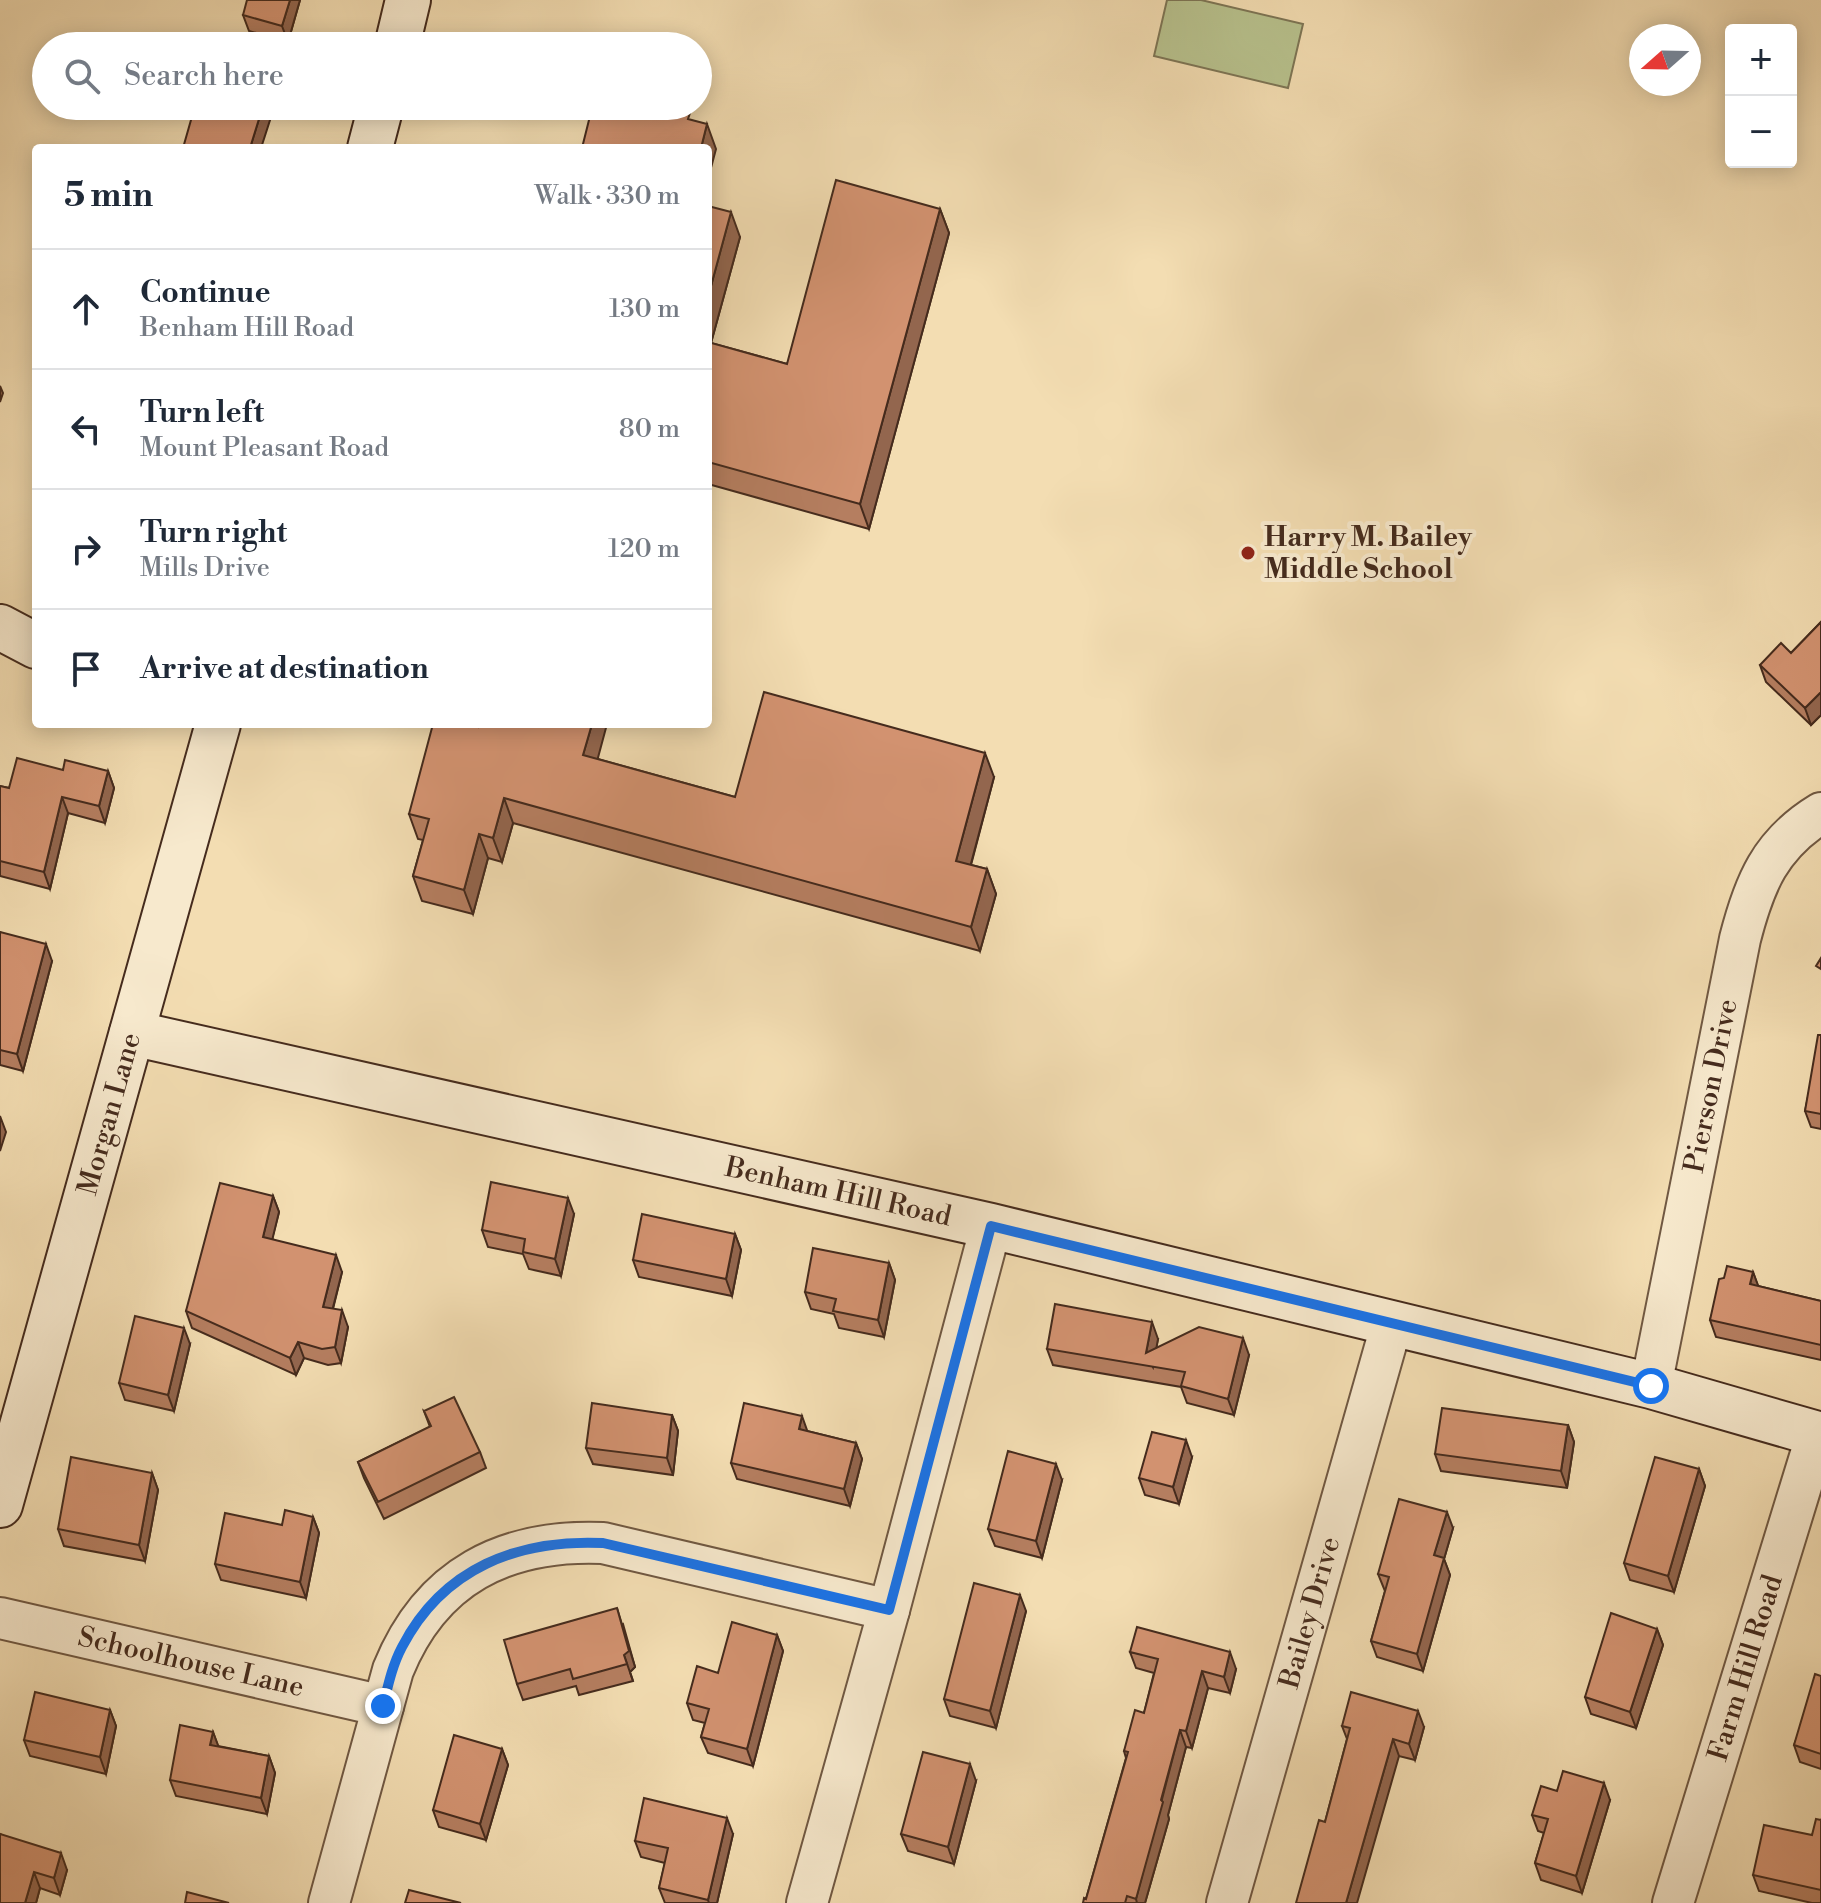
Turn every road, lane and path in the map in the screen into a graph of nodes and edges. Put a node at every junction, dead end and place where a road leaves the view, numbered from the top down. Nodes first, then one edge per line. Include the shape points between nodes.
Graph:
1 (408, 0) edge
2 (400, 32) edge
3 (377, 120) edge
4 (371, 144) edge
5 (0, 627) edge
6 (32, 644) edge
7 (207, 728) edge
8 (1821, 813) edge
9 (132, 1033) junction
10 (991, 1226) junction
11 (1392, 1323) junction
12 (1651, 1386) junction
13 (1819, 1435) edge
14 (0, 1505) edge
15 (889, 1610) junction
16 (0, 1618) edge
17 (383, 1706) junction
18 (329, 1903) edge
19 (807, 1903) edge
20 (1227, 1903) edge
21 (1673, 1903) edge

1 - 2 street
3 - 4 street
5 - 6 street
7 - 9 street, Morgan Lane
8 - 12 street, Pierson Drive via 1768,861 1751,898
9 - 10 street, Benham Hill Road
9 - 14 street, Morgan Lane
10 - 11 street, Benham Hill Road
10 - 15 street
11 - 12 street, Benham Hill Road
11 - 20 street, Bailey Drive
12 - 13 street, Benham Hill Road
13 - 21 street, Farm Hill Road
15 - 17 street via 603,1543 535,1546 474,1569 447,1590 402,1647
15 - 19 street
16 - 17 street, Schoolhouse Lane
17 - 18 street

